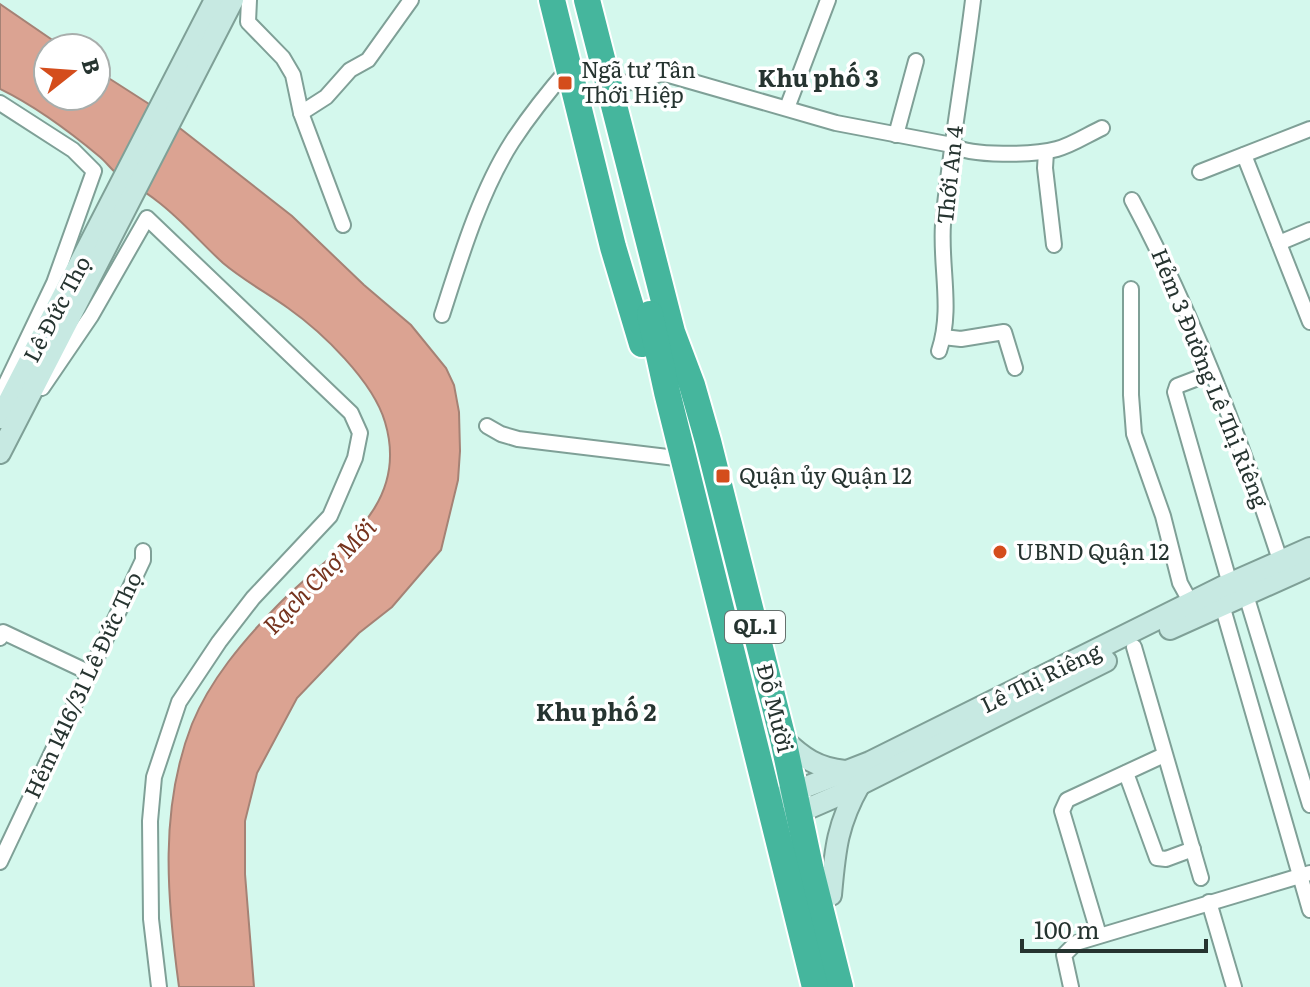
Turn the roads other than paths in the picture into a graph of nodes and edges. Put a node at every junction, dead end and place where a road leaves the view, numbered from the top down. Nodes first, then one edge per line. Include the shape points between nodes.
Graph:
1 (215, 0) edge
2 (233, 0) edge
3 (249, 0) edge
4 (411, 0) edge
5 (552, 0) edge
6 (572, 0) edge
7 (587, 0) edge
8 (601, 0) edge
9 (828, 0) edge
10 (973, 0) edge
11 (916, 61) dead end
12 (569, 68) junction
13 (181, 83) junction
14 (623, 83) junction
15 (0, 103) edge
16 (787, 108) junction
17 (301, 113) junction
18 (1102, 128) dead end
19 (1310, 129) edge
20 (896, 135) junction
21 (952, 145) junction
22 (1046, 152) junction
23 (1244, 155) junction
24 (1200, 172) dead end
25 (1132, 200) dead end
26 (119, 206) junction
27 (343, 225) dead end
28 (1310, 230) edge
29 (1279, 243) junction
30 (1054, 245) dead end
31 (1131, 289) dead end
32 (442, 315) dead end
33 (1310, 321) edge
34 (664, 334) junction
35 (1015, 368) dead end
36 (1211, 373) junction
37 (679, 388) junction
38 (1, 394) edge
39 (26, 401) junction
40 (0, 418) edge
41 (487, 426) dead end
42 (0, 453) edge
43 (684, 459) junction
44 (1310, 548) edge
45 (143, 551) dead end
46 (1280, 560) junction
47 (1310, 566) edge
48 (1238, 590) junction
49 (1191, 603) junction
50 (1222, 605) junction
51 (2, 635) edge
52 (1134, 647) junction
53 (90, 673) junction
54 (783, 739) junction
55 (1164, 755) junction
56 (1126, 773) junction
57 (853, 778) junction
58 (782, 804) junction
59 (1310, 805) edge
60 (1193, 849) junction
61 (0, 862) edge
62 (811, 871) junction
63 (1305, 874) edge
64 (1201, 878) dead end
65 (831, 895) junction
66 (1209, 902) junction
67 (1310, 910) edge
68 (1099, 935) junction
69 (811, 979) edge
70 (159, 987) edge
71 (840, 987) edge
72 (854, 987) edge
73 (1071, 987) edge
74 (1234, 987) edge

1 - 13 street
2 - 13 street
3 - 17 street via 248,22 293,75
4 - 17 street via 368,60
5 - 12 highway, Đỗ Mười / QL.1
6 - 34 highway, QL.1
7 - 34 highway, QL.1
8 - 14 highway, Đỗ Mười / QL.1
9 - 16 street
10 - 21 street, Thới An 4
11 - 20 street
12 - 32 street via 510,145 469,232
12 - 37 highway, Đỗ Mười / QL.1 via 639,338
13 - 26 street
14 - 16 street via 662,73
14 - 37 highway, Đỗ Mười / QL.1 via 686,328
15 - 38 street, Lê Đức Thọ via 73,150 94,171 54,283
16 - 20 street
17 - 27 street
18 - 22 street
19 - 23 street
20 - 21 street
21 - 22 street via 990,153
21 - 35 street, Thới An 4 via 943,228 947,307 941,344 1004,332
22 - 30 street
23 - 24 street
23 - 29 street
25 - 36 street, Hẻm 3 Đường Lê Thị Riêng
26 - 39 street, Lê Đức Thọ
26 - 40 street, Lê Đức Thọ
28 - 29 street
29 - 33 street
31 - 49 street via 1134,434 1180,583
34 - 37 highway, Đỗ Mười / QL.1
36 - 46 street, Hẻm 3 Đường Lê Thị Riêng
36 - 48 street via 1177,386 1175,392
37 - 43 highway, Đỗ Mười / QL.1
37 - 54 highway, Đỗ Mười / QL.1
39 - 42 street, Lê Đức Thọ
39 - 70 street, Lê Đức Thọ via 36,396 91,316 147,218 351,413 360,433 330,516 253,598 179,702 154,777 150,821 151,919
41 - 43 street via 518,439
43 - 58 highway, Đỗ Mười / QL.1 via 745,701
44 - 46 street, Lê Thị Riêng
45 - 53 street, Hẻm 1416/31 Lê Đức Thọ
46 - 48 street, Lê Thị Riêng
47 - 48 street, Lê Thị Riêng
48 - 49 street, Lê Thị Riêng
48 - 50 street, Lê Thị Riêng
48 - 59 street
49 - 57 street, Lê Thị Riêng via 899,748
50 - 52 street, Lê Thị Riêng
50 - 63 street
51 - 53 street
52 - 55 street
52 - 57 street, Lê Thị Riêng
53 - 61 street, Hẻm 1416/31 Lê Đức Thọ
54 - 57 street via 804,759
54 - 58 highway, Đỗ Mười / QL.1
55 - 56 street
55 - 60 street
56 - 60 street via 1157,858
56 - 68 street via 1067,800 1062,811
57 - 58 street, Lê Thị Riêng
57 - 65 street via 837,837
58 - 62 highway, Đỗ Mười / QL.1
58 - 69 highway, Đỗ Mười / QL.1
60 - 64 street
62 - 65 highway, QL.1
62 - 71 highway, Đỗ Mười / QL.1
63 - 66 street
63 - 67 street
65 - 72 highway, QL.1
66 - 68 street
66 - 74 street
68 - 73 street via 1065,952

